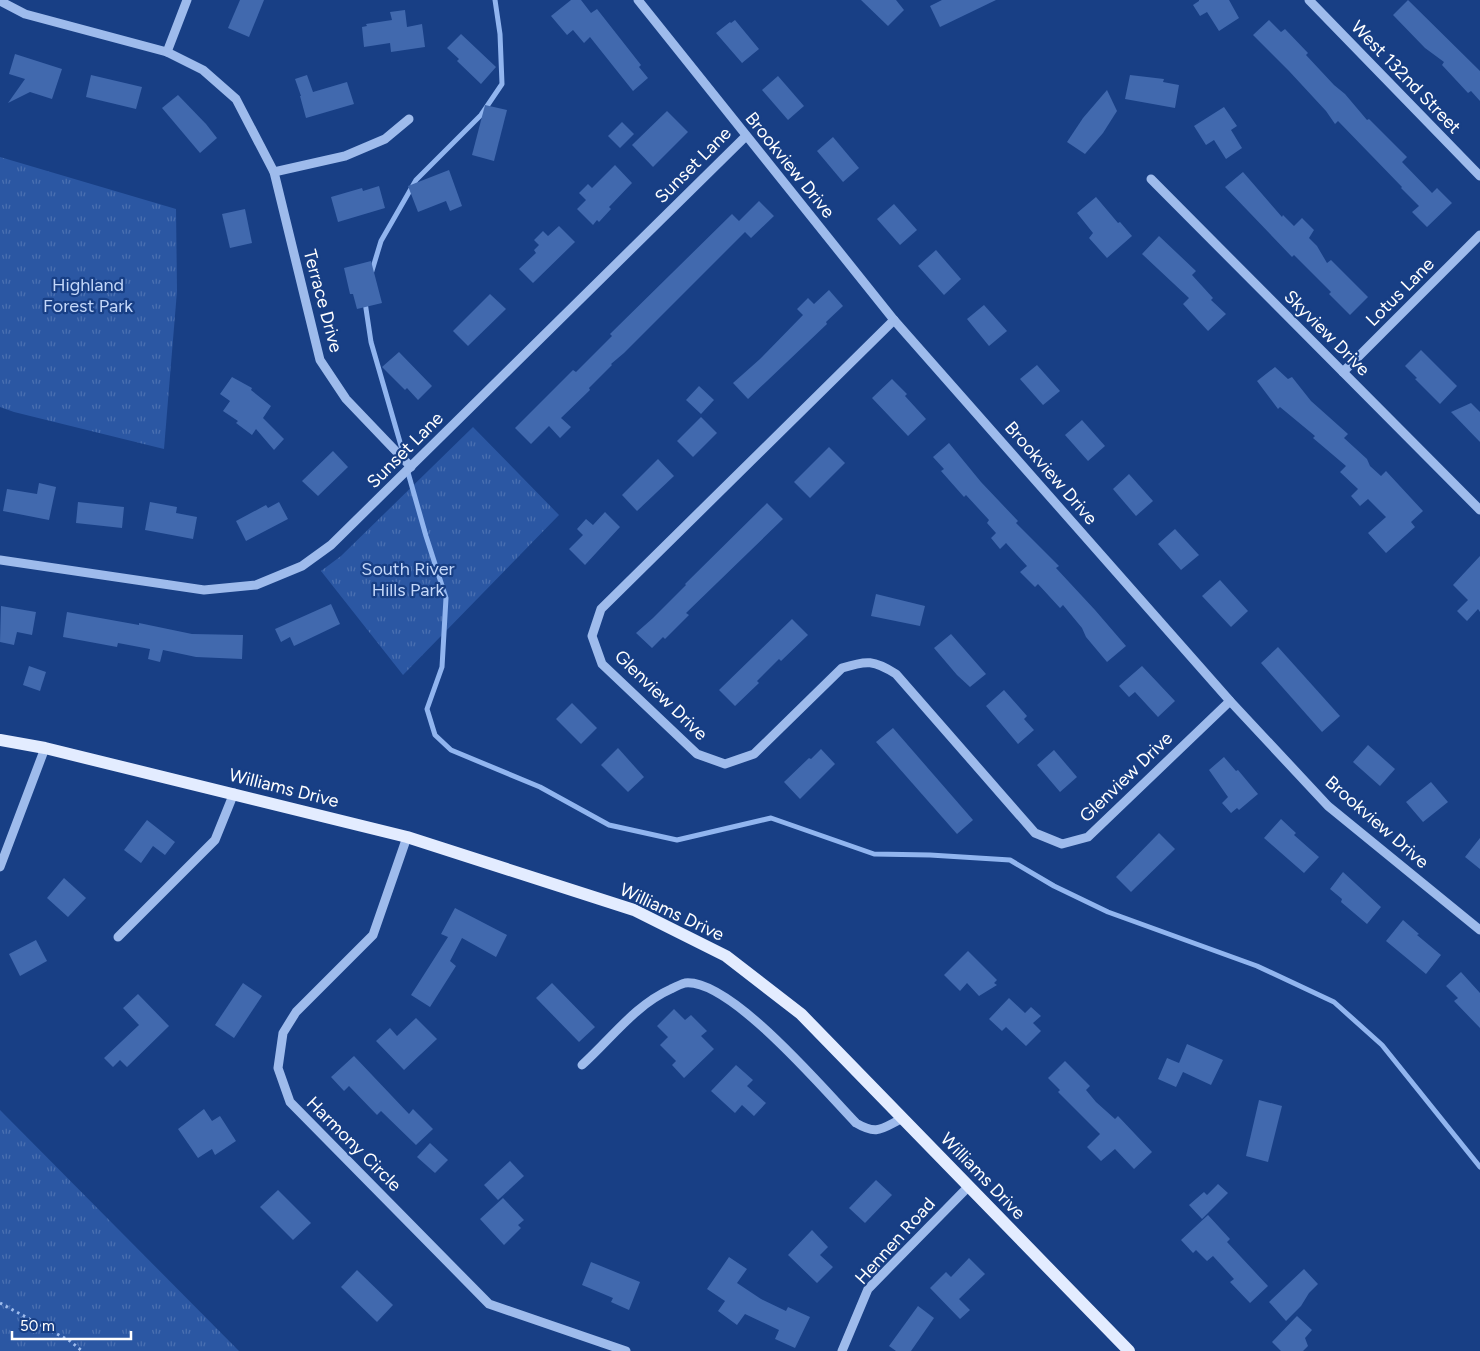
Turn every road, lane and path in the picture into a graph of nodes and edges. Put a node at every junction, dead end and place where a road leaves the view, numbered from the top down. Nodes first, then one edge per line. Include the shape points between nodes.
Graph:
1 (187, 0) edge
2 (638, 0) edge
3 (1309, 0) edge
4 (0, 1) edge
5 (167, 52) junction
6 (409, 119) dead end
7 (746, 136) junction
8 (274, 172) junction
9 (1480, 176) edge
10 (1152, 179) dead end
11 (1480, 235) edge
12 (894, 320) junction
13 (1343, 372) junction
14 (411, 467) junction
15 (1480, 510) edge
16 (0, 560) edge
17 (1230, 701) junction
18 (0, 740) edge
19 (45, 748) junction
20 (234, 793) junction
21 (407, 837) junction
22 (0, 867) edge
23 (1480, 930) edge
24 (118, 937) dead end
25 (582, 1065) dead end
26 (903, 1118) junction
27 (969, 1186) junction
28 (0, 1303) edge
29 (82, 1351) edge
30 (626, 1351) edge
31 (842, 1351) edge
32 (1130, 1351) edge

1 - 5 street
2 - 7 street, Brookview Drive
3 - 9 street, West 132nd Street
4 - 5 street, Terrace Drive via 26,14
5 - 8 street, Terrace Drive via 203,70 236,99
6 - 8 street via 385,139 345,156
7 - 12 street, Brookview Drive
7 - 14 street, Sunset Lane
8 - 14 street, Terrace Drive via 320,360 346,399
10 - 13 street, Skyview Drive
11 - 13 street, Lotus Lane
12 - 17 street, Brookview Drive
12 - 17 street, Glenview Drive via 601,609 592,636 602,664 697,754 726,764 754,754 842,668 861,662 880,664 896,674 1035,833 1062,844 1088,837
13 - 15 street, Skyview Drive
14 - 16 street, Sunset Lane via 332,545 302,566 256,586 204,590
17 - 23 street, Brookview Drive via 1328,806
18 - 19 main road, Williams Drive
19 - 20 main road, Williams Drive
19 - 22 street
20 - 21 main road, Williams Drive
20 - 24 street via 214,840
21 - 26 main road, Williams Drive via 634,910 726,956 801,1014
21 - 30 street, Harmony Circle via 373,935 296,1012 283,1032 278,1068 290,1102 489,1304
25 - 26 street via 656,995 685,983 699,985 727,998 760,1023 856,1123 875,1131
26 - 27 main road, Williams Drive
27 - 31 street, Hennen Road via 868,1289
27 - 32 main road, Williams Drive
28 - 29 path via 70,1341

